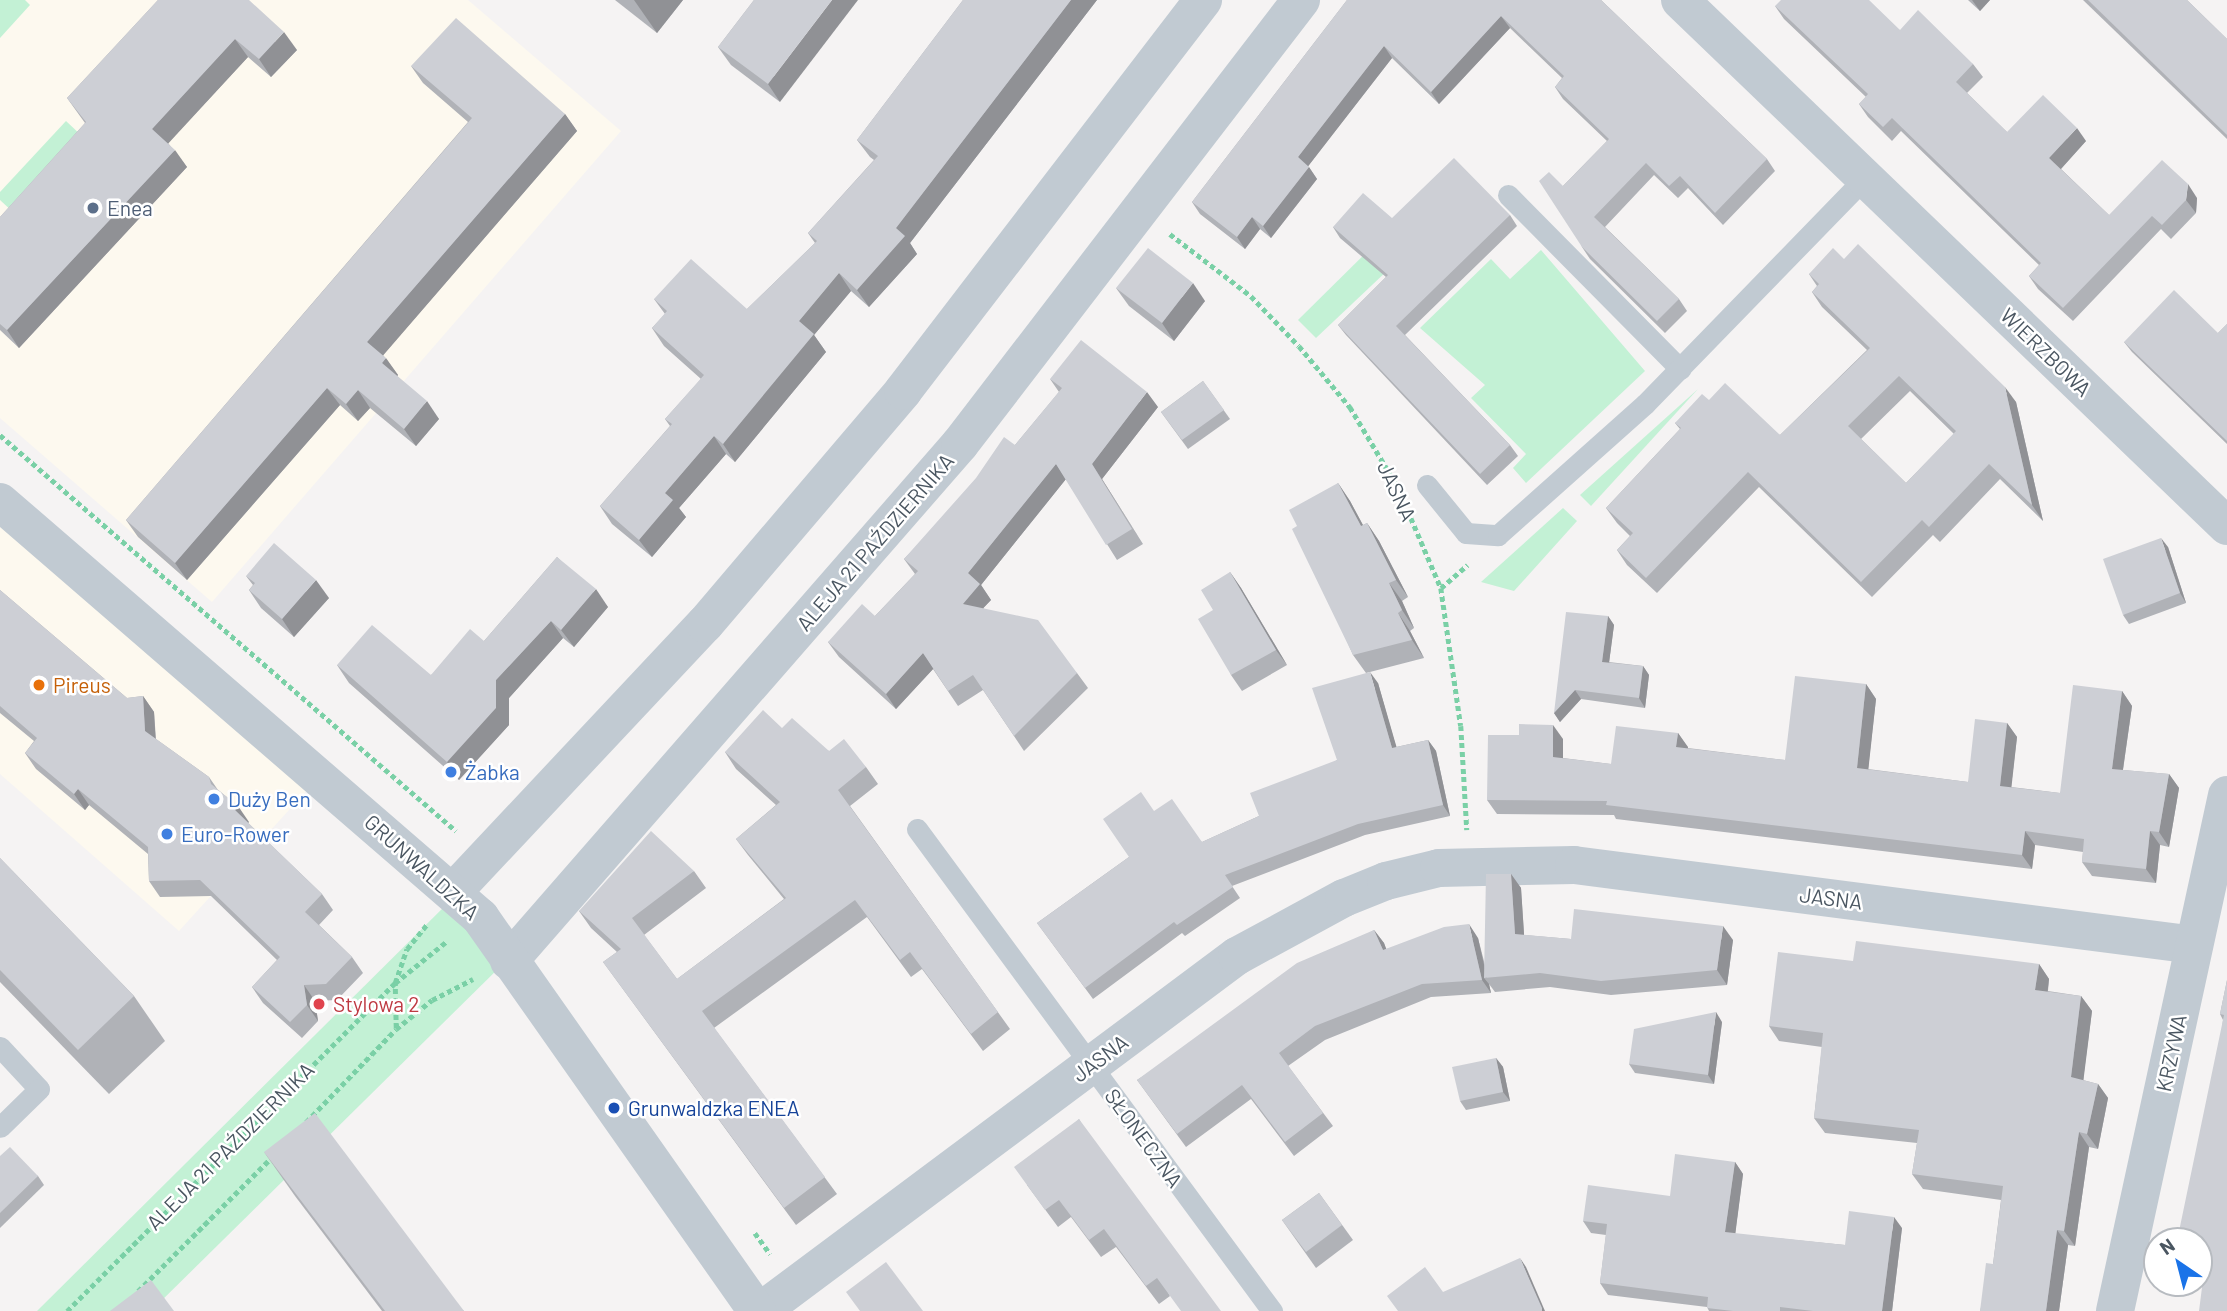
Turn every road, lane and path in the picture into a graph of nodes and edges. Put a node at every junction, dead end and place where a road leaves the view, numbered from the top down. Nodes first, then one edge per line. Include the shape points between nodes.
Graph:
1 (1203, 0) edge
2 (1301, 0) edge
3 (1680, 0) edge
4 (1866, 178) junction
5 (1508, 195) dead end
6 (1139, 211) junction
7 (1680, 369) junction
8 (0, 435) edge
9 (1427, 485) dead end
10 (1398, 490) dead end
11 (0, 502) edge
12 (1409, 514) dead end
13 (2227, 526) edge
14 (2227, 795) edge
15 (917, 829) dead end
16 (470, 830) dead end
17 (1469, 866) junction
18 (466, 904) junction
19 (2194, 945) junction
20 (509, 961) junction
21 (394, 983) junction
22 (396, 1029) junction
23 (0, 1048) edge
24 (1091, 1065) junction
25 (303, 1124) edge
26 (0, 1127) edge
27 (276, 1152) edge
28 (136, 1292) edge
29 (67, 1311) edge
30 (759, 1311) edge
31 (1272, 1311) edge
32 (2115, 1311) edge

1 - 18 street via 903,391
2 - 6 street, ALEJA 21 PAŹDZIERNIKA
3 - 4 street, WIERZBOWA
4 - 7 lane
4 - 13 street, WIERZBOWA
5 - 7 lane
6 - 10 path, JASNA via 1251,296 1299,346 1350,407
6 - 20 street, ALEJA 21 PAŹDZIERNIKA via 960,444
7 - 9 lane via 1498,535 1466,533
8 - 16 path via 458,832
11 - 18 street, GRUNWALDZKA
12 - 17 path, JASNA via 1441,588 1461,726
14 - 19 street, KRZYWA
15 - 24 lane, SŁONECZNA
17 - 19 street, JASNA via 1574,865
17 - 24 street, JASNA via 1386,881 1300,920 1237,956
18 - 20 street, GRUNWALDZKA
18 - 21 path, ALEJA 21 PAŹDZIERNIKA
18 - 21 path, ALEJA 21 PAŹDZIERNIKA via 407,948
19 - 32 street, KRZYWA
20 - 22 path, ALEJA 21 PAŹDZIERNIKA via 432,1000
20 - 30 street, GRUNWALDZKA
21 - 22 path, ALEJA 21 PAŹDZIERNIKA
21 - 29 path, ALEJA 21 PAŹDZIERNIKA
22 - 25 path, ALEJA 21 PAŹDZIERNIKA
23 - 26 lane via 39,1089
24 - 30 street, JASNA
24 - 31 lane, SŁONECZNA
27 - 28 path, ALEJA 21 PAŹDZIERNIKA

